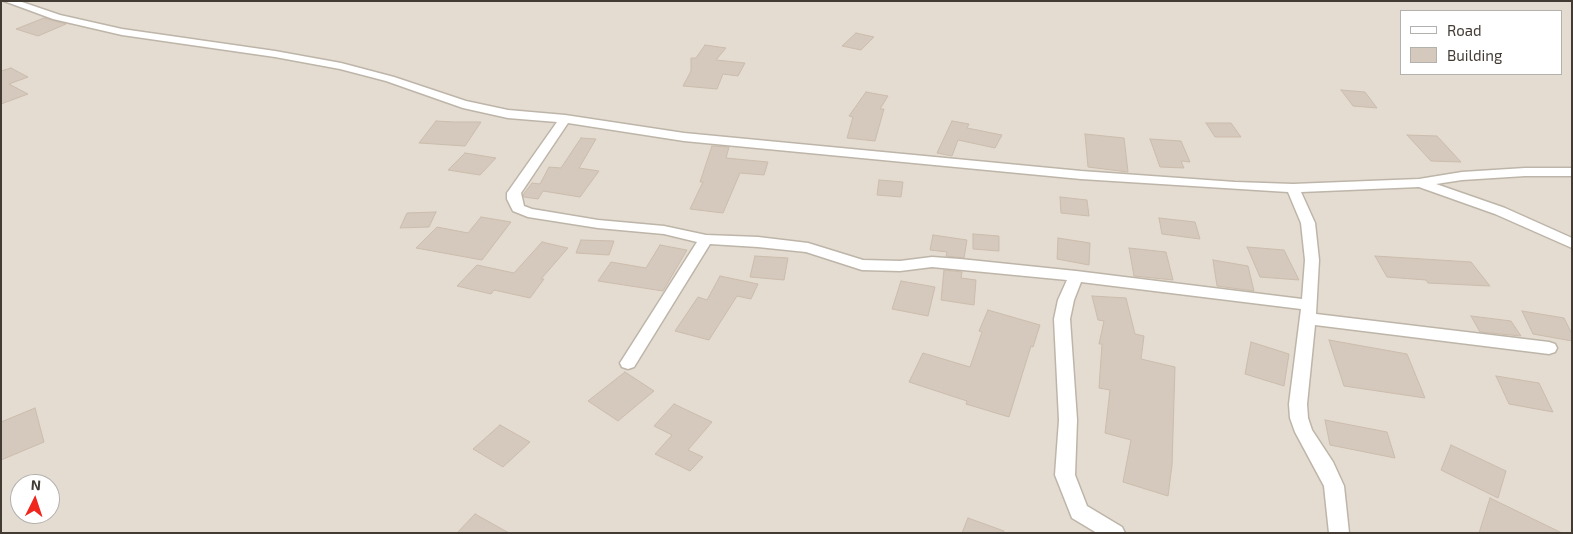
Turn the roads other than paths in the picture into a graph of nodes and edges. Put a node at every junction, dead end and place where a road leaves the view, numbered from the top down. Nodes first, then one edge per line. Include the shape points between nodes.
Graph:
1 (7, 3) edge
2 (566, 120) junction
3 (1572, 172) edge
4 (1419, 183) junction
5 (1293, 188) junction
6 (706, 239) junction
7 (1572, 244) edge
8 (1076, 276) junction
9 (1309, 312) junction
10 (1549, 348) dead end
11 (628, 363) dead end
12 (1115, 533) edge
13 (1339, 533) edge

1 - 2 street via 122,32 340,66 463,104 508,114
2 - 5 street via 684,137 968,165
2 - 6 street via 514,193 518,208 528,213 664,230
3 - 4 street via 1470,175
4 - 5 street
4 - 7 street via 1500,211
5 - 9 street via 1308,224 1312,260
6 - 8 street via 808,248 862,265 900,266 932,262
6 - 11 street
8 - 9 street
8 - 12 street via 1062,319 1068,420 1065,475 1079,512
9 - 10 street
9 - 13 street via 1299,418 1334,486

